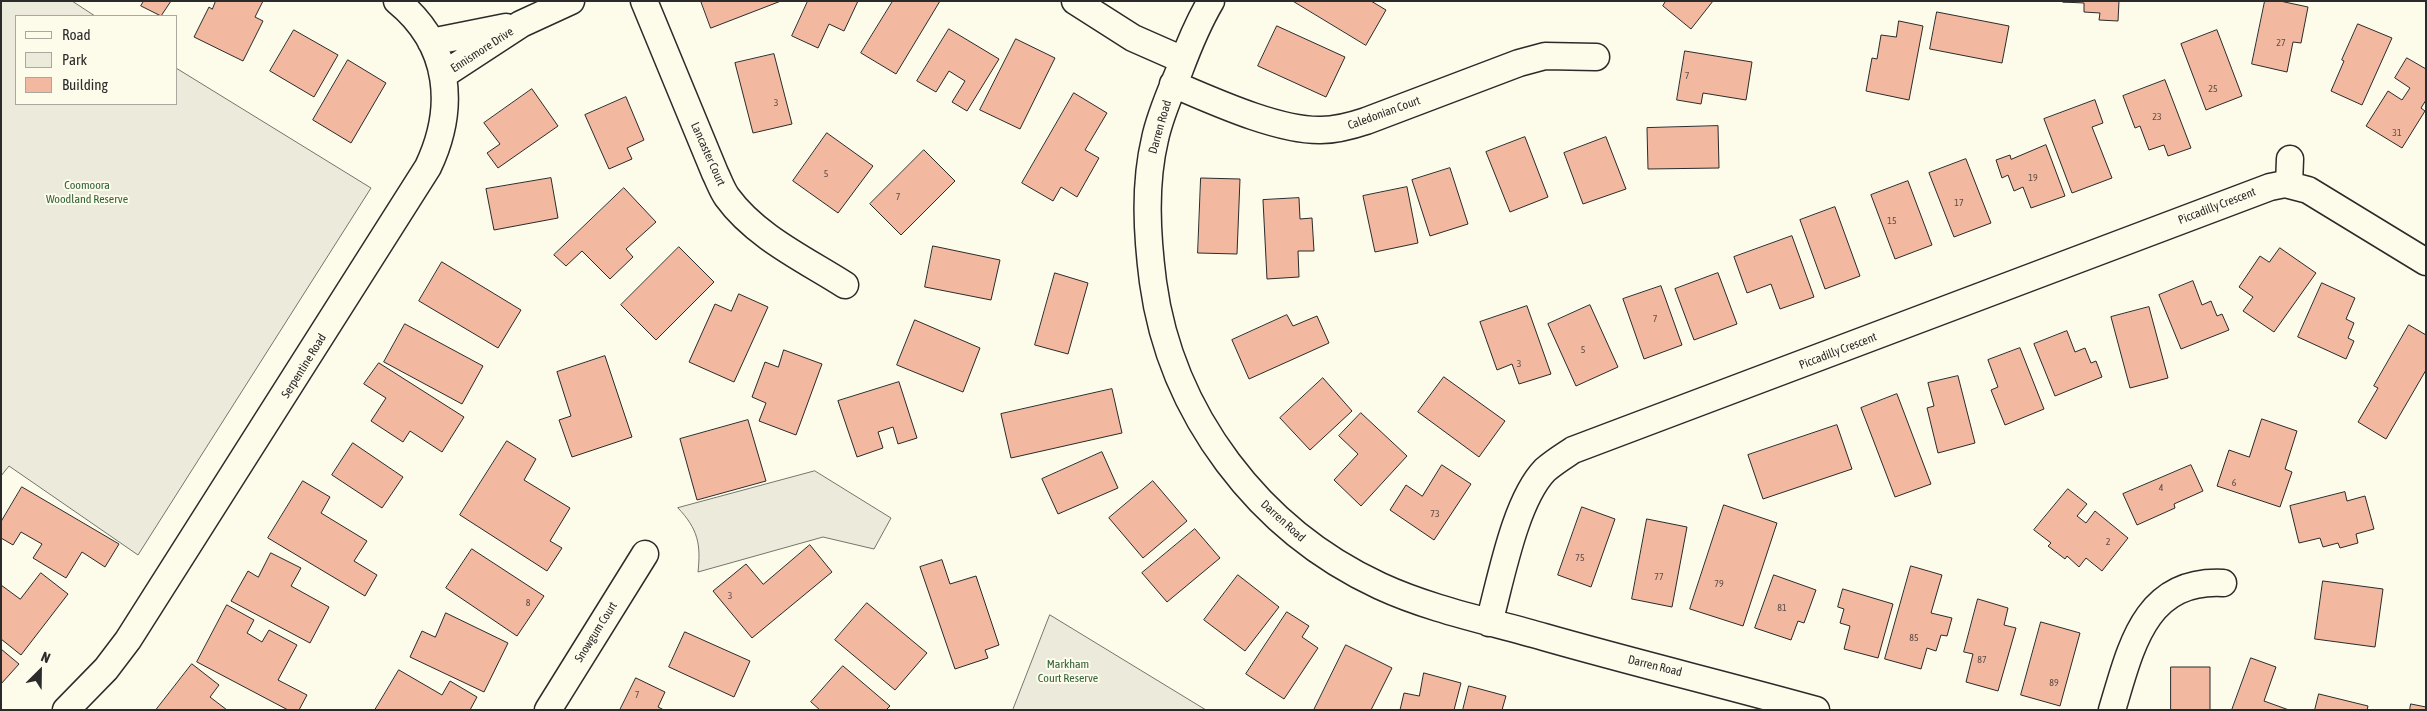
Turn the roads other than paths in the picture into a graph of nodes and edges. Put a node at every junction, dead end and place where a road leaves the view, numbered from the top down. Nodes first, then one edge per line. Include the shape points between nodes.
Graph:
1 (397, 1) edge
2 (571, 1) edge
3 (644, 1) edge
4 (1075, 1) edge
5 (1211, 1) edge
6 (521, 24) junction
7 (431, 42) junction
8 (1596, 57) dead end
9 (1183, 60) junction
10 (443, 75) junction
11 (1173, 84) junction
12 (2290, 159) dead end
13 (2290, 185) junction
14 (2426, 262) edge
15 (845, 286) dead end
16 (644, 554) dead end
17 (2223, 583) dead end
18 (1489, 622) junction
19 (66, 710) edge
20 (548, 710) edge
21 (1816, 710) edge
22 (2112, 710) edge

1 - 7 street, Serpentine Road via 421,24
2 - 6 street, Ennismore Drive
3 - 15 street, Lancaster Court via 726,196 763,232
4 - 9 street via 1133,38
5 - 9 street, Darren Road
6 - 7 street, Ennismore Drive
6 - 10 street, Ennismore Drive
7 - 10 street, Serpentine Road
8 - 11 street, Caledonian Court via 1545,56 1366,121 1320,130 1273,121
9 - 11 street, Darren Road
10 - 19 street, Serpentine Road via 445,112 442,134 428,168 128,640 106,669
11 - 18 street, Darren Road via 1155,138 1150,171 1150,260 1161,326 1195,412 1233,471 1269,510 1310,546 1381,587 1425,604
12 - 13 street
13 - 14 street, Piccadilly Crescent via 2308,190
13 - 18 street, Piccadilly Crescent via 2253,191 1574,450 1545,470 1521,507
16 - 20 street, Snowgum Court
17 - 22 street via 2202,582 2183,587 2154,609 2130,650
18 - 21 street, Darren Road

